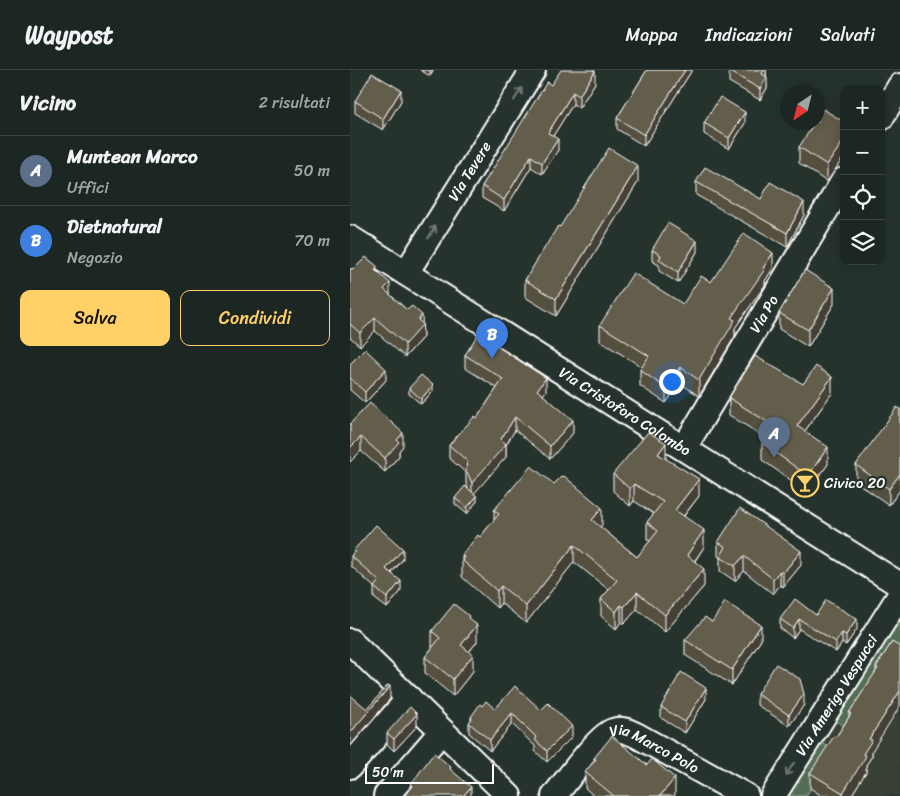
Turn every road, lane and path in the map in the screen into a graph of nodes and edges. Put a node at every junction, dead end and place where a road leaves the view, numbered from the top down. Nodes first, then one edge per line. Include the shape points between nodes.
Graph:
1 (533, 70) edge
2 (900, 86) edge
3 (885, 111) edge
4 (840, 187) edge
5 (358, 243) edge
6 (350, 268) edge
7 (406, 273) junction
8 (684, 448) junction
9 (900, 585) edge
10 (900, 595) edge
11 (350, 641) edge
12 (409, 698) junction
13 (442, 730) junction
14 (350, 766) edge
15 (499, 792) edge
16 (386, 796) edge
17 (554, 796) edge
18 (746, 796) edge
19 (773, 796) edge

7 -> 1 street, Via Tevere
2 - 3 street
4 - 8 street, Via Po
5 - 6 street
5 - 7 street, Via Cristoforo Colombo
7 - 8 street, Via Cristoforo Colombo
8 - 9 street, Via Cristoforo Colombo
10 -> 19 street, Via Amerigo Vespucci
11 - 12 street
12 - 13 street
12 - 14 street
13 - 15 street
13 - 16 street
17 - 18 street, Via Marco Polo via 599,741 610,732 619,730 636,735

